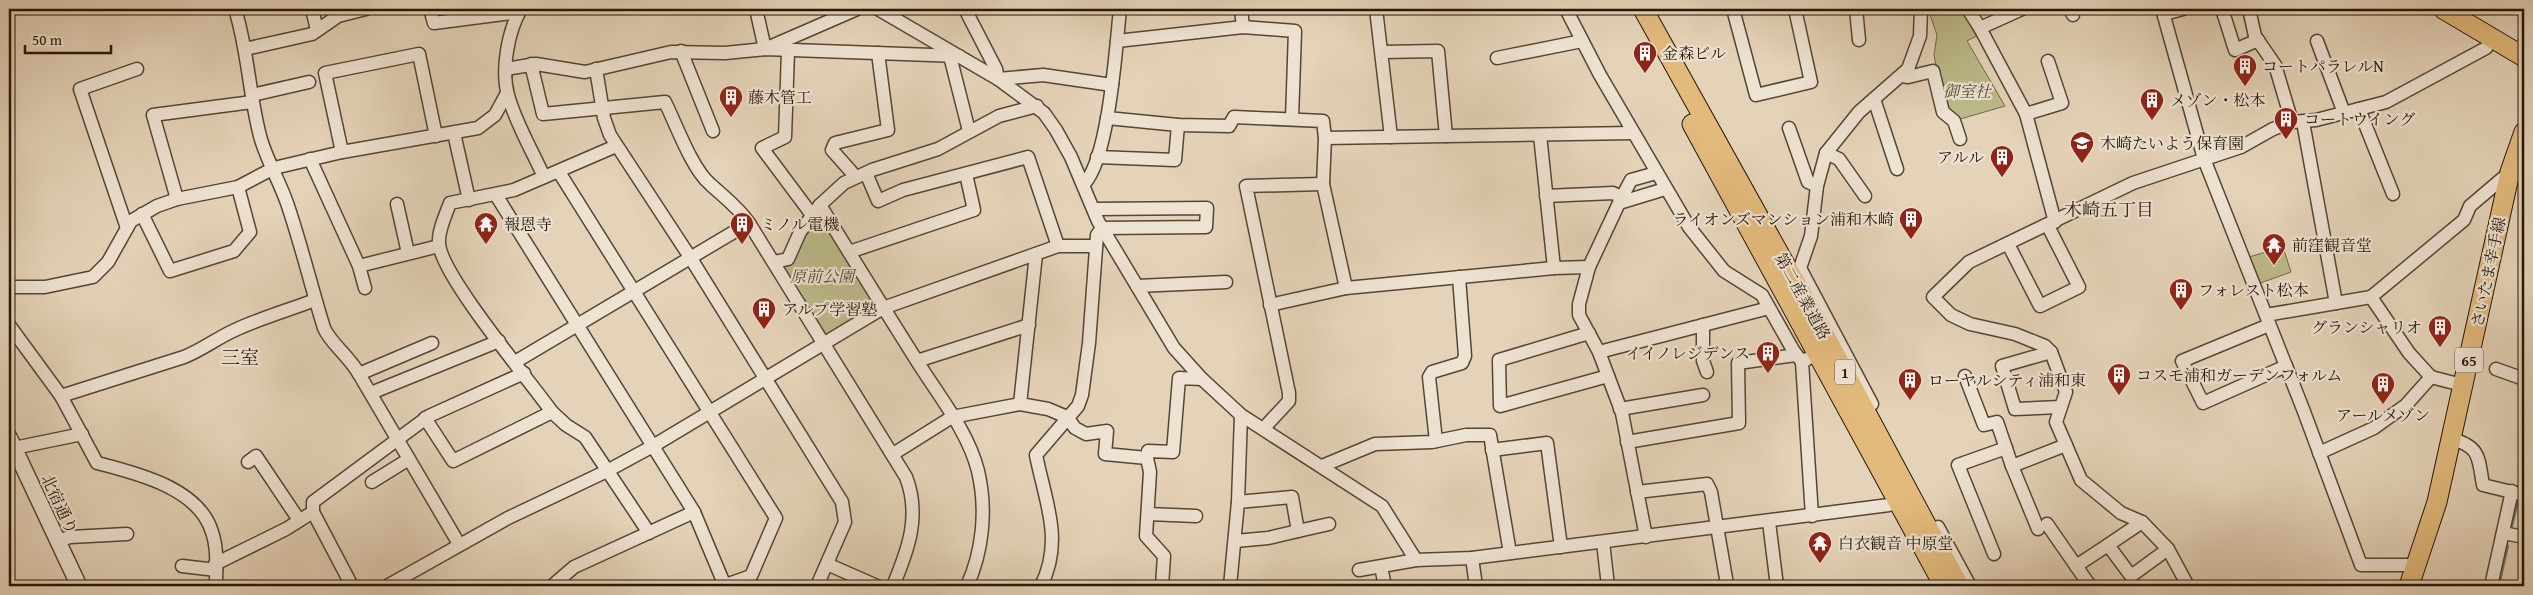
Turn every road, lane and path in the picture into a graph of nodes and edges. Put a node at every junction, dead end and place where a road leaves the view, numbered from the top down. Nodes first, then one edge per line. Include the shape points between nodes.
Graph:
1 (235, 9) edge
2 (312, 9) edge
3 (366, 9) edge
4 (430, 9) edge
5 (756, 9) edge
6 (857, 9) edge
7 (878, 9) edge
8 (965, 9) edge
9 (1120, 9) edge
10 (1241, 9) edge
11 (1376, 9) edge
12 (1566, 9) edge
13 (1629, 9) edge
14 (1643, 9) edge
15 (1733, 9) edge
16 (1796, 9) edge
17 (1856, 9) edge
18 (1921, 9) edge
19 (1968, 9) edge
20 (2022, 9) edge
21 (2183, 9) edge
22 (2222, 9) edge
23 (2249, 9) edge
24 (2443, 9) edge
25 (520, 10) edge
26 (2163, 12) edge
27 (1242, 27) junction
28 (1980, 28) junction
29 (317, 30) junction
30 (2492, 38) junction
31 (1859, 40) dead end
32 (2258, 40) junction
33 (1117, 41) junction
34 (1582, 41) junction
35 (2317, 41) dead end
36 (245, 49) junction
37 (765, 49) junction
38 (681, 51) junction
39 (788, 51) junction
40 (1382, 52) junction
41 (878, 54) junction
42 (954, 56) junction
43 (2524, 57) edge
44 (1496, 58) dead end
45 (2048, 61) dead end
46 (531, 64) junction
47 (137, 69) dead end
48 (506, 69) junction
49 (596, 69) junction
50 (1901, 76) junction
51 (998, 79) junction
52 (309, 82) dead end
53 (1112, 85) junction
54 (507, 93) junction
55 (252, 98) junction
56 (1874, 99) junction
57 (1037, 106) junction
58 (604, 108) junction
59 (2359, 109) junction
60 (2344, 113) junction
61 (2026, 114) junction
62 (1107, 118) junction
63 (1292, 119) junction
64 (2298, 122) junction
65 (1178, 126) junction
66 (1789, 128) dead end
67 (713, 131) dead end
68 (969, 131) junction
69 (2524, 132) edge
70 (454, 133) junction
71 (1633, 133) junction
72 (1540, 134) junction
73 (436, 136) junction
74 (1446, 136) junction
75 (1391, 137) junction
76 (1325, 138) junction
77 (1960, 139) dead end
78 (616, 146) junction
79 (342, 152) junction
80 (1826, 153) junction
81 (1097, 157) junction
82 (310, 159) junction
83 (2204, 159) junction
84 (274, 168) junction
85 (1896, 169) dead end
86 (559, 172) junction
87 (2510, 172) junction
88 (1656, 173) junction
89 (966, 174) junction
90 (860, 175) junction
91 (544, 177) junction
92 (1084, 184) junction
93 (1323, 184) junction
94 (238, 186) junction
95 (1817, 186) junction
96 (1665, 189) junction
97 (2393, 194) dead end
98 (496, 195) junction
99 (1546, 196) junction
100 (1865, 196) dead end
101 (177, 199) junction
102 (469, 200) junction
103 (1620, 200) junction
104 (397, 204) dead end
105 (1094, 209) junction
106 (816, 210) junction
107 (142, 214) junction
108 (749, 223) junction
109 (2051, 224) junction
110 (127, 228) junction
111 (1102, 228) junction
112 (2008, 244) junction
113 (439, 246) junction
114 (1058, 246) junction
115 (1096, 246) junction
116 (849, 252) junction
117 (408, 253) junction
118 (1036, 254) junction
119 (690, 257) junction
120 (774, 262) junction
121 (359, 266) junction
122 (1554, 268) junction
123 (1589, 268) junction
124 (1459, 277) junction
125 (1226, 282) dead end
126 (1137, 286) junction
127 (9, 287) edge
128 (365, 288) dead end
129 (1346, 288) junction
130 (633, 290) junction
131 (2371, 297) junction
132 (315, 300) junction
133 (2336, 303) junction
134 (1270, 305) junction
135 (883, 308) junction
136 (1769, 308) junction
137 (2268, 320) junction
138 (577, 323) junction
139 (9, 325) edge
140 (1028, 325) junction
141 (1703, 325) junction
142 (1589, 333) junction
143 (499, 341) junction
144 (432, 343) dead end
145 (824, 343) junction
146 (1599, 352) junction
147 (2051, 352) junction
148 (1805, 356) junction
149 (917, 361) junction
150 (515, 362) junction
151 (2286, 366) junction
152 (2496, 369) dead end
153 (1708, 372) dead end
154 (524, 373) junction
155 (359, 374) junction
156 (1608, 376) junction
157 (1965, 376) dead end
158 (2432, 377) junction
159 (765, 378) junction
160 (1202, 379) junction
161 (2524, 379) edge
162 (2462, 385) junction
163 (371, 394) junction
164 (1703, 395) dead end
165 (61, 396) junction
166 (1020, 404) junction
167 (2060, 408) junction
168 (1620, 409) junction
169 (552, 412) junction
170 (709, 412) junction
171 (1241, 415) junction
172 (952, 417) junction
173 (1067, 417) junction
174 (425, 418) junction
175 (1264, 428) junction
176 (82, 434) junction
177 (396, 438) junction
178 (2450, 438) junction
179 (1436, 441) junction
180 (11, 442) edge
181 (1628, 442) junction
182 (2066, 444) junction
183 (652, 446) junction
184 (2006, 448) junction
185 (1492, 450) junction
186 (2319, 453) junction
187 (893, 454) junction
188 (1147, 458) junction
189 (409, 459) junction
190 (248, 462) dead end
191 (1322, 466) junction
192 (2012, 466) junction
193 (607, 471) junction
194 (372, 482) dead end
195 (1637, 492) junction
196 (2518, 493) edge
197 (1238, 502) junction
198 (1898, 502) junction
199 (313, 512) junction
200 (694, 512) junction
201 (1148, 514) junction
202 (1196, 516) dead end
203 (1812, 516) junction
204 (299, 520) junction
205 (1769, 522) junction
206 (2142, 522) junction
207 (1329, 524) dead end
208 (1717, 528) junction
209 (1298, 532) junction
210 (649, 533) junction
211 (2503, 533) junction
212 (127, 534) dead end
213 (1646, 537) junction
214 (2524, 537) edge
215 (58, 541) junction
216 (1236, 541) junction
217 (1603, 542) junction
218 (458, 544) junction
219 (2108, 545) junction
220 (1561, 547) junction
221 (2168, 549) junction
222 (1510, 554) junction
223 (1994, 554) dead end
224 (1472, 558) junction
225 (1416, 560) junction
226 (827, 564) junction
227 (2416, 565) junction
228 (182, 566) dead end
229 (2076, 566) junction
230 (216, 567) junction
231 (1381, 567) junction
232 (1360, 570) dead end
233 (1727, 584) dead end
234 (79, 586) edge
235 (216, 586) edge
236 (352, 586) edge
237 (387, 586) edge
238 (552, 586) edge
239 (724, 586) edge
240 (817, 586) edge
241 (877, 586) edge
242 (893, 586) edge
243 (967, 586) edge
244 (1042, 586) edge
245 (1162, 586) edge
246 (1230, 586) edge
247 (1385, 586) edge
248 (1476, 586) edge
249 (1608, 586) edge
250 (1777, 586) edge
251 (1947, 586) edge
252 (1970, 586) edge
253 (2090, 586) edge
254 (2188, 586) edge
255 (2409, 586) edge
256 (2491, 586) edge

1 - 36 street
2 - 29 street
3 - 29 street via 338,16
4 - 25 street via 434,23
5 - 37 street
6 - 37 street
7 - 42 street
8 - 51 street
9 - 33 street
10 - 27 street
11 - 40 street
12 - 34 street
13 - 148 main road, 第二産業道路 / 1
14 - 251 main road, 第二産業道路 / 1 via 1830,345
15 - 16 street via 1756,95 1811,82
17 - 31 street
18 - 50 street via 1920,36 1908,69
19 - 28 street
20 - 28 street
21 - 26 street
22 - 32 street via 2235,50
23 - 32 street
24 - 30 main road
25 - 48 street
26 - 83 street
27 - 33 street
27 - 63 street via 1295,31
28 - 61 street
29 - 36 street via 312,34
30 - 43 main road
30 - 59 street via 2486,48 2386,102
32 - 64 street via 2275,65
33 - 53 street
34 - 44 street
34 - 71 street
35 - 60 street
36 - 55 street
37 - 38 street via 725,53
37 - 39 street
38 - 49 street
38 - 67 street
39 - 41 street
39 - 106 street via 785,137 762,148
40 - 74 street via 1438,51
40 - 75 street
41 - 42 street
41 - 90 street via 888,130 835,143 832,150
42 - 51 street
42 - 68 street
45 - 61 street via 2062,103
46 - 48 street
46 - 49 street via 585,72
46 - 58 street via 543,114
47 - 110 street via 80,89
48 - 54 street
49 - 58 street
50 - 56 street
50 - 77 street via 1932,71 1943,112 1954,121
51 - 53 street via 1043,74
51 - 57 street
52 - 55 street
53 - 62 street
54 - 70 street via 490,120 478,128
54 - 91 street
55 - 84 street via 264,148
55 - 101 street via 153,115
56 - 80 street via 1859,112
56 - 85 street
57 - 68 street via 999,116
57 - 92 street via 1056,130
58 - 78 street via 606,128
58 - 108 street via 665,102 691,158 710,184
59 - 60 street
59 - 97 street
60 - 64 street
61 - 109 street
62 - 65 street
62 - 81 street
63 - 65 street via 1234,117 1229,126
63 - 76 street via 1323,121
64 - 83 street via 2273,129 2241,147
64 - 133 street
65 - 81 street via 1175,160
66 - 95 street via 1808,182
68 - 90 street via 938,149
69 - 87 main road, さいたま幸手線 / 65
70 - 73 street
70 - 102 street
71 - 72 street
71 - 88 street
72 - 74 street
72 - 99 street
73 - 79 street
73 - 79 street via 419,54 325,73
74 - 75 street
75 - 76 street
76 - 93 street
78 - 86 street
78 - 119 street
79 - 82 street
80 - 95 street
80 - 100 street via 1839,159
81 - 92 street
82 - 84 street
82 - 121 street
83 - 109 street via 2133,183
83 - 137 street
84 - 94 street
84 - 132 street via 294,222
86 - 91 street
86 - 130 street
87 - 131 street via 2470,206 2464,220
87 - 162 main road, さいたま幸手線 / 65
88 - 96 street
88 - 103 street via 1630,180
89 - 90 street via 903,190 878,201
89 - 114 street via 1028,157
89 - 116 street via 974,210
90 - 106 street via 844,183
91 - 98 street
92 - 105 street
93 - 129 street
93 - 134 street via 1246,186
94 - 101 street
94 - 107 street via 250,232 234,251 170,271
95 - 252 street via 1812,236 1800,268
96 - 103 street
96 - 136 street via 1689,227 1724,271 1762,295
98 - 102 street
98 - 138 street
99 - 103 street via 1613,194
99 - 122 street
101 - 107 street
102 - 113 street via 450,203
103 - 123 street
104 - 117 street
105 - 111 street
105 - 111 street via 1207,208 1206,227
106 - 116 street
106 - 120 street via 800,232 788,259
107 - 110 street
108 - 119 street
108 - 120 street
109 - 112 street
109 - 112 street via 2079,287 2040,306
110 - 127 street via 108,262 93,277 45,287
111 - 115 street
111 - 126 street
112 - 147 street via 1969,262 1933,297 1951,315 1976,326 2015,334 2045,346
113 - 117 street
113 - 143 street via 464,294
114 - 115 street
114 - 118 street
115 - 173 street via 1082,395 1078,406
116 - 135 street
117 - 121 street
118 - 135 street
118 - 140 street
119 - 130 street
119 - 159 street
120 - 145 street
121 - 128 street
122 - 123 street
122 - 124 street
123 - 142 street via 1579,315
124 - 129 street
124 - 179 street via 1465,356 1462,362 1428,376
125 - 126 street
126 - 160 street via 1174,348
129 - 134 street
130 - 138 street
130 - 170 street
131 - 133 street
131 - 158 street via 2409,353
132 - 155 street via 326,333
132 - 165 street via 236,329 184,358
133 - 137 street
134 - 175 street via 1289,402
135 - 145 street
135 - 149 street
136 - 141 street
136 - 148 street
137 - 151 street
137 - 151 street via 2182,361 2203,403
138 - 150 street
138 - 183 street
139 - 165 street
140 - 149 street
140 - 166 street
141 - 146 street
141 - 153 street via 1703,361
142 - 146 street
142 - 156 street via 1499,360 1500,406
143 - 150 street
143 - 163 street
144 - 155 street
145 - 159 street
145 - 187 street
146 - 156 street
147 - 167 street via 2066,392
147 - 167 street via 2002,366 2015,409
148 - 181 street via 1738,363 1738,422
148 - 198 main road, 第二産業道路 / 1
148 - 203 street
149 - 172 street
150 - 154 street
151 - 186 street
152 - 161 street
154 - 169 street
154 - 174 street
155 - 163 street
156 - 168 street
157 - 184 street via 1984,425 1997,422
158 - 162 street
158 - 186 street via 2406,405 2374,428
159 - 170 street
159 - 226 street via 844,508 845,522
160 - 171 street
160 - 188 street via 1179,378 1173,452 1148,451
162 - 178 main road, さいたま幸手線 / 65
163 - 177 street
164 - 168 street
165 - 176 street
166 - 172 street
166 - 173 street via 1048,409
167 - 182 street via 2056,422
168 - 181 street
169 - 174 street via 454,461
169 - 193 street via 585,437
170 - 183 street
170 - 239 street via 776,518 751,576
171 - 175 street
171 - 197 street
172 - 187 street
172 - 243 street via 974,458 983,507 981,540
173 - 188 street via 1075,428 1086,434 1107,431 1105,454
173 - 244 street via 1036,455 1053,526 1051,560
174 - 177 street
175 - 191 street
176 - 180 street
176 - 230 street via 97,463 155,480 196,507 213,533
177 - 189 street
177 - 199 street via 313,502
178 - 196 street via 2478,453 2483,485
178 - 227 main road, さいたま幸手線 / 65 via 2437,502
179 - 185 street via 1466,435 1490,435
179 - 191 street via 1375,444
180 - 215 street, 北宿通り
181 - 195 street
182 - 192 street
182 - 206 street via 2081,480 2122,513
183 - 193 street
183 - 200 street
184 - 192 street
184 - 223 street via 1958,465
185 - 220 street via 1547,443
185 - 222 street
186 - 227 street via 2361,565
187 - 242 street via 908,483 913,517 909,548
188 - 201 street via 1150,472
189 - 194 street
189 - 218 street
190 - 204 street via 256,456 269,483
191 - 225 street via 1382,506
192 - 229 street via 2042,526
193 - 210 street
193 - 218 street
195 - 208 street via 1706,484 1711,492
195 - 213 street
196 - 211 street
197 - 209 street via 1292,497
197 - 216 street
198 - 203 street
198 - 251 main road, 第二産業道路 / 1
199 - 204 street
199 - 236 street
200 - 210 street
200 - 239 street
201 - 202 street
201 - 245 street via 1146,536 1164,556
203 - 205 street
204 - 230 street
205 - 208 street
205 - 250 street
206 - 219 street
206 - 221 street
207 - 209 street
208 - 213 street
208 - 233 street
209 - 216 street
210 - 238 street via 574,568
211 - 214 street
211 - 256 street
212 - 215 street via 70,537
213 - 217 street
215 - 234 street, 北宿通り
216 - 246 street
217 - 220 street
217 - 249 street
218 - 237 street
219 - 221 street via 2131,576
219 - 229 street
220 - 222 street
221 - 254 street
222 - 224 street
224 - 225 street
224 - 248 street
225 - 231 street
226 - 240 street
226 - 241 street
227 - 255 main road, さいたま幸手線 / 65
228 - 230 street
229 - 253 street
230 - 235 street
231 - 232 street
231 - 247 street

